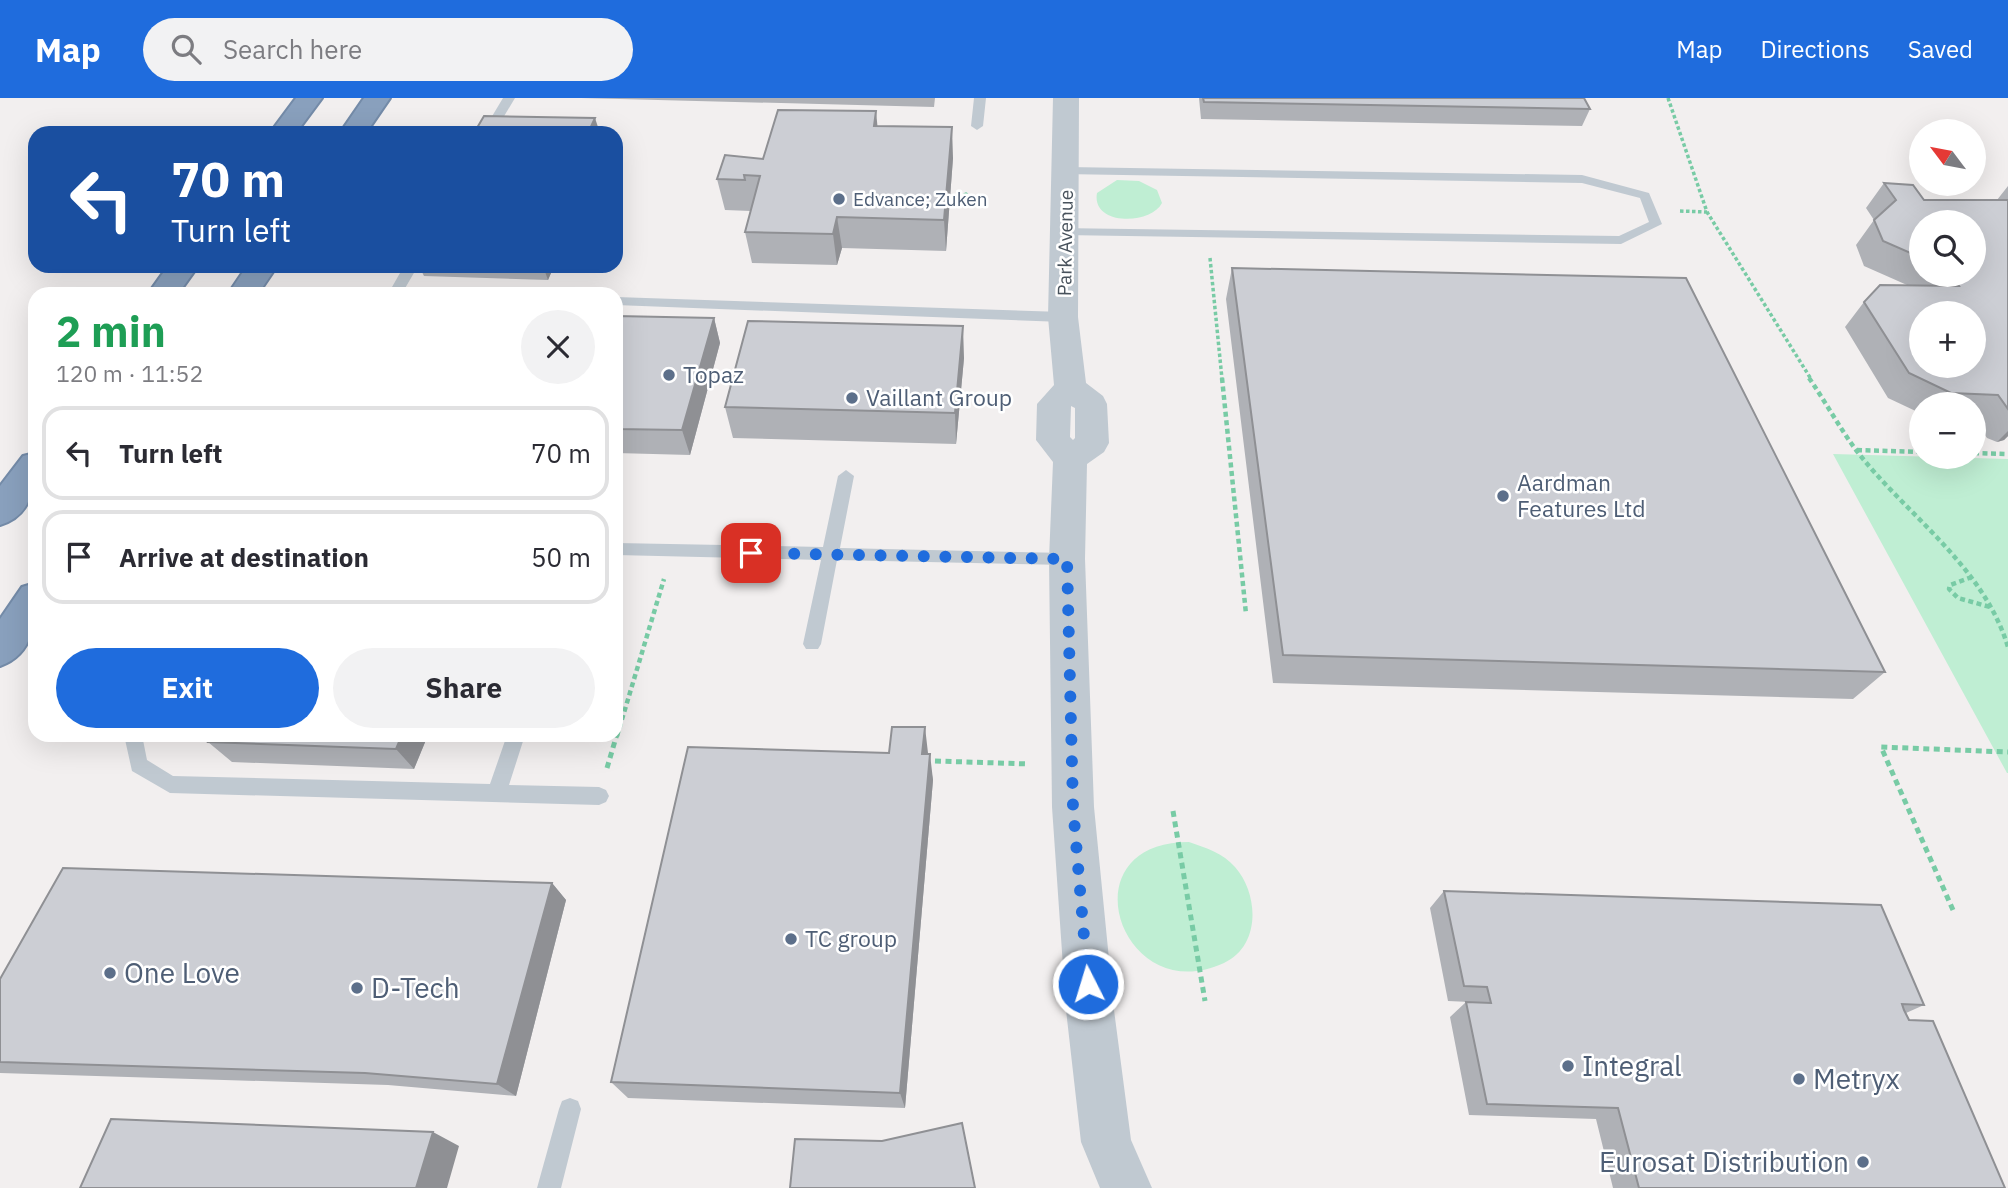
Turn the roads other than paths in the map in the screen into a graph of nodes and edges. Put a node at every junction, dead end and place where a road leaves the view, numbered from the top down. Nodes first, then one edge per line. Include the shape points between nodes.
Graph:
1 (309, 98) edge
2 (377, 98) edge
3 (509, 98) edge
4 (980, 98) edge
5 (1066, 98) edge
6 (288, 126) edge
7 (358, 126) edge
8 (492, 126) edge
9 (977, 126) dead end
10 (1066, 171) junction
11 (1063, 231) junction
12 (623, 301) edge
13 (1063, 317) junction
14 (28, 474) edge
15 (846, 476) dead end
16 (0, 512) edge
17 (623, 549) edge
18 (830, 555) junction
19 (1067, 559) junction
20 (28, 608) edge
21 (813, 644) dead end
22 (0, 650) edge
23 (134, 742) edge
24 (514, 742) edge
25 (497, 792) junction
26 (598, 796) road end
27 (570, 1109) dead end
28 (550, 1188) edge
29 (1126, 1188) edge

1 - 6 highway
2 - 7 highway
3 - 8 lane
4 - 9 lane
5 - 10 street, Park Avenue
10 - 11 street, Park Avenue
10 - 11 lane via 1582,178 1645,197 1656,224 1621,240
11 - 13 street, Park Avenue
12 - 13 lane
13 - 19 street, Park Avenue via 1070,388 1091,404 1092,433 1092,443 1070,459
14 - 16 highway
15 - 18 lane
17 - 18 lane
18 - 19 lane
18 - 21 lane
19 - 29 street, Park Avenue via 1071,765 1090,1010 1106,1142
20 - 22 highway
23 - 25 lane via 139,765 170,784
24 - 25 lane
25 - 26 lane
27 - 28 lane

